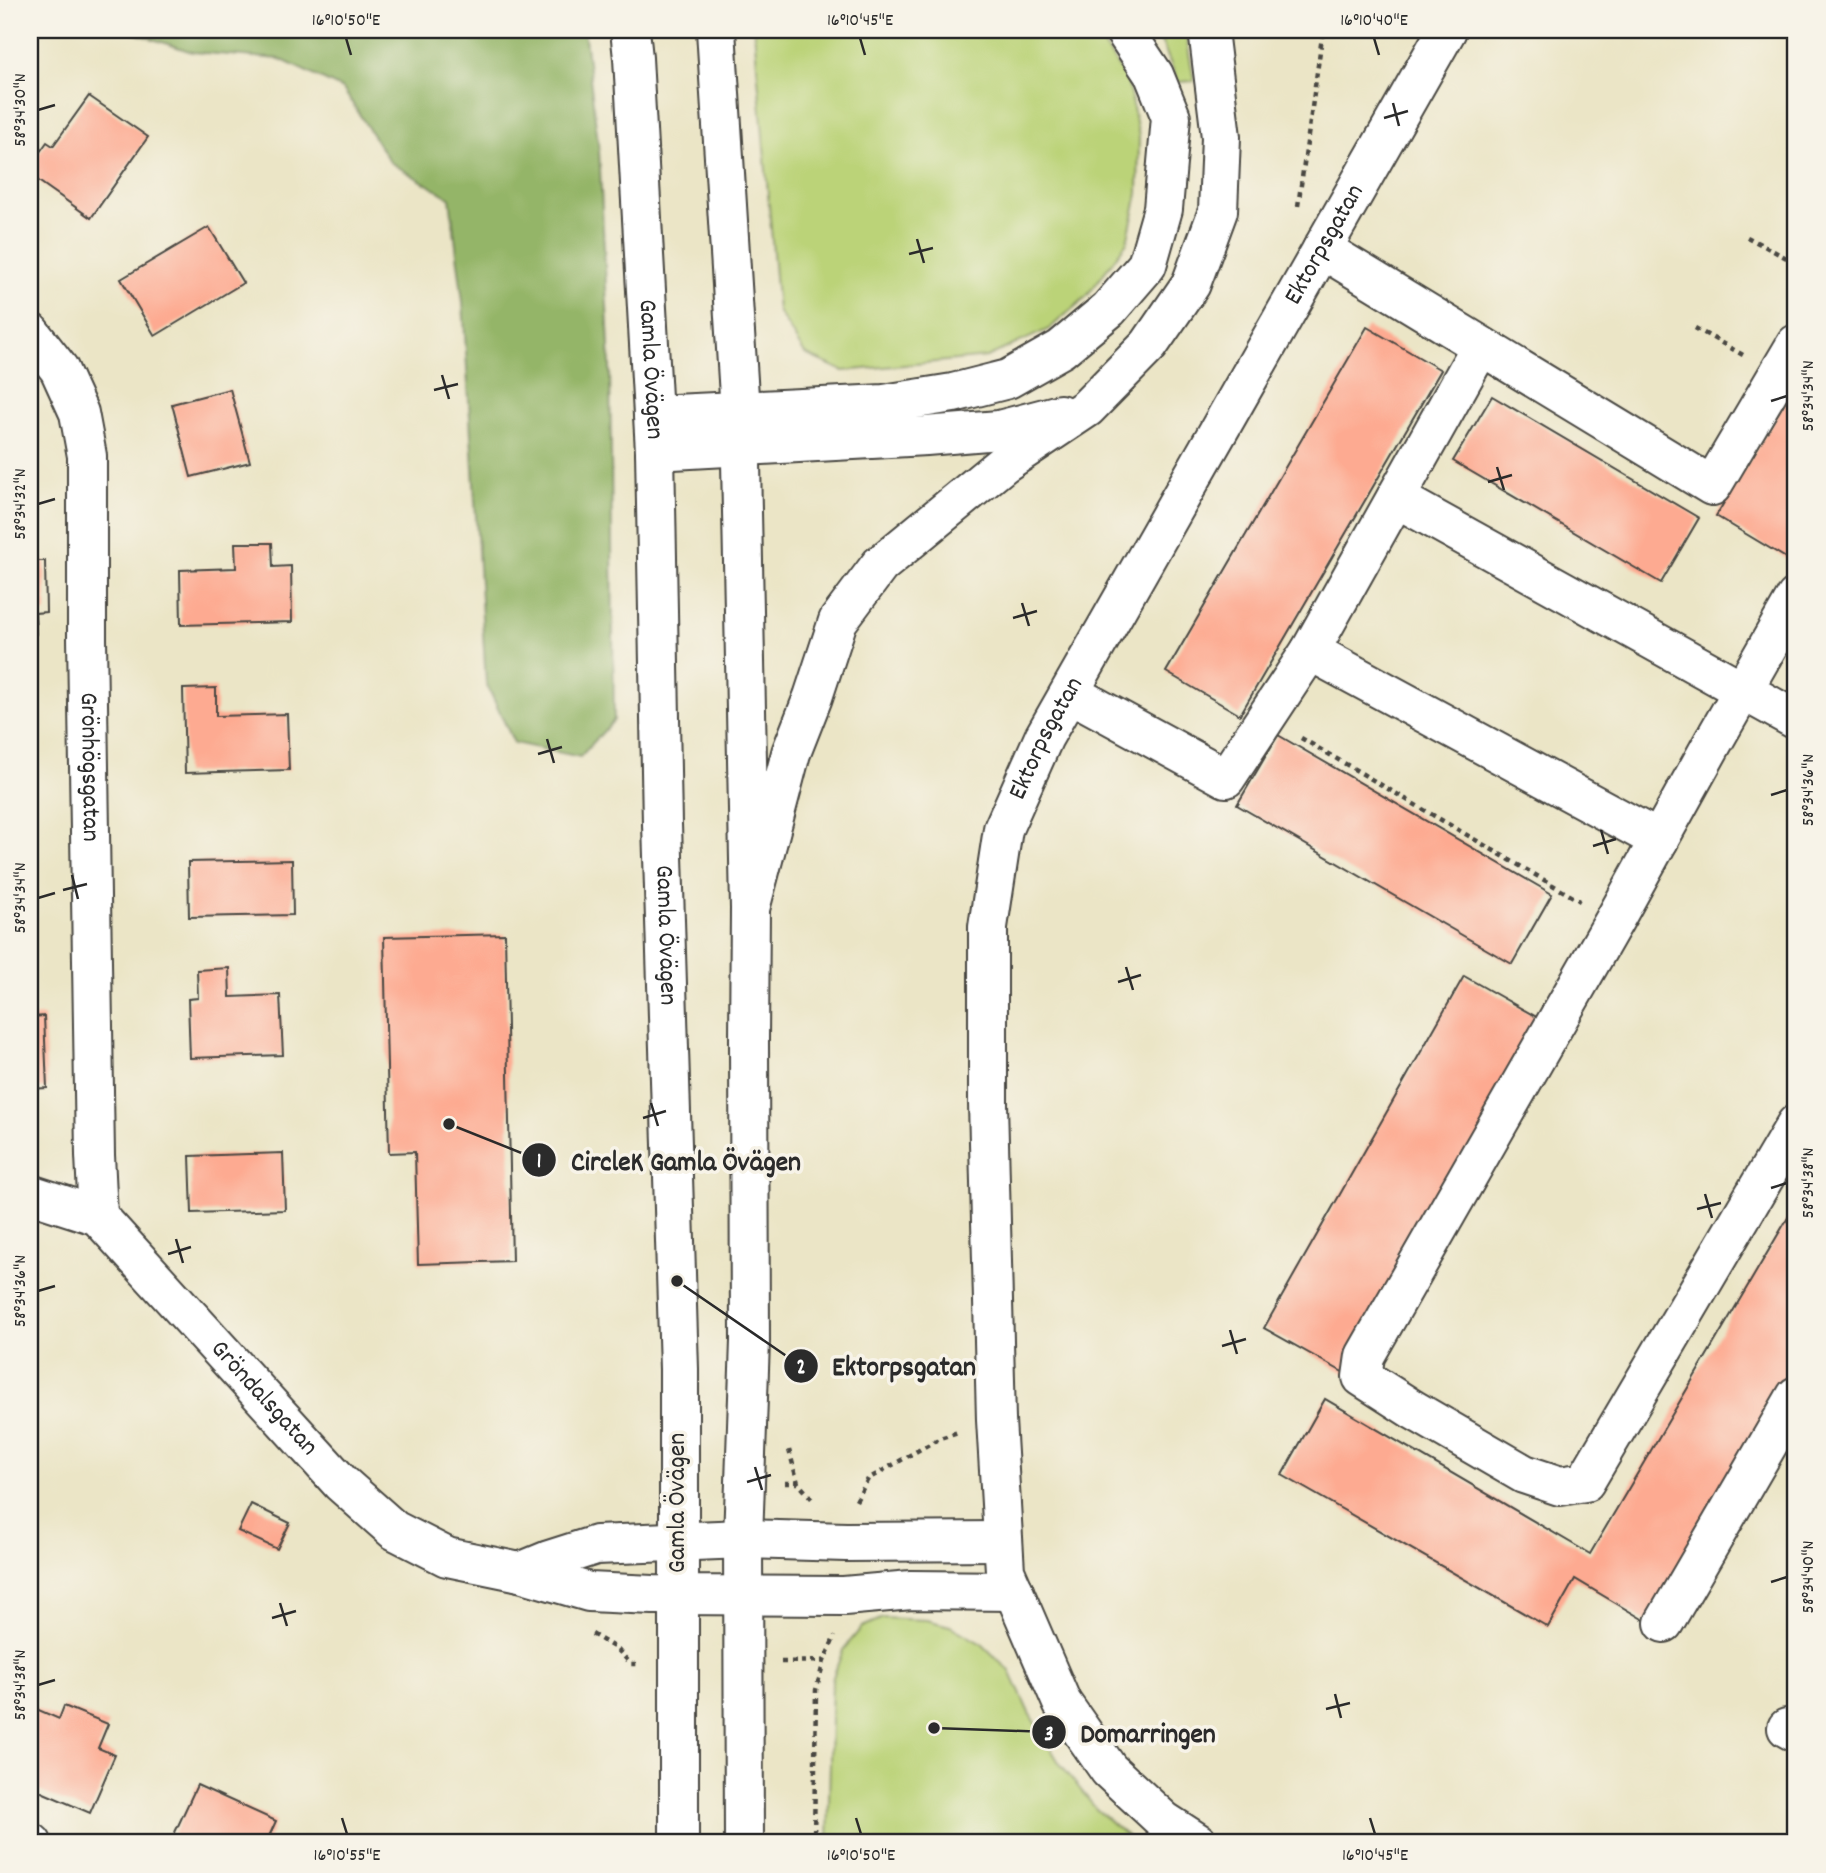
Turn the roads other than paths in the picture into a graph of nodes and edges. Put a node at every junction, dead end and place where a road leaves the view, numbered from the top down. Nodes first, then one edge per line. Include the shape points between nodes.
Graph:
1 (630, 30) edge
2 (716, 30) edge
3 (1124, 30) edge
4 (1208, 30) edge
5 (1447, 30) edge
6 (1322, 249) junction
7 (30, 332) edge
8 (1481, 346) junction
9 (1787, 359) edge
10 (1087, 408) junction
11 (741, 429) junction
12 (654, 433) junction
13 (1396, 498) junction
14 (1796, 597) edge
15 (1310, 650) junction
16 (1743, 690) junction
17 (1070, 692) junction
18 (1796, 720) edge
19 (1659, 840) junction
20 (750, 909) junction
21 (1796, 1124) edge
22 (30, 1194) edge
23 (98, 1216) junction
24 (1796, 1396) edge
25 (743, 1539) junction
26 (678, 1541) junction
27 (1003, 1541) junction
28 (520, 1572) junction
29 (1014, 1591) junction
30 (678, 1595) junction
31 (743, 1595) junction
32 (1664, 1623) dead end
33 (679, 1843) edge
34 (744, 1843) edge
35 (1198, 1843) edge

1 - 12 main road, Gamla Övägen
2 - 11 main road
3 - 11 main road via 1154,75 1171,117 1163,209 1147,265 1109,309 1060,349 1008,379 953,393
4 - 10 main road via 1221,137 1217,211 1191,284 1149,345
5 - 6 main road, Ektorpsgatan
6 - 8 main road
6 - 17 main road, Ektorpsgatan
7 - 23 main road, Grönhögsgatan via 59,369 79,413 87,456
8 - 9 main road via 1712,486
8 - 13 main road
10 - 11 main road via 999,430 926,436
10 - 20 main road via 1003,464 880,565 838,621 791,752
11 - 12 main road
11 - 20 main road
12 - 26 main road, Gamla Övägen via 679,1369
13 - 15 main road
13 - 16 main road
14 - 16 main road
15 - 17 main road via 1226,778
15 - 19 main road
16 - 18 main road
16 - 19 main road
17 - 27 main road, Ektorpsgatan via 1044,737 1003,829 988,927 988,1104
19 - 21 main road via 1365,1356 1362,1377 1524,1474 1560,1486 1585,1482
20 - 25 main road via 750,1341
22 - 23 main road, Gröndalsgatan
23 - 28 main road, Gröndalsgatan via 341,1483 394,1530 447,1557
24 - 32 main road
25 - 26 main road
25 - 27 main road
25 - 31 main road
26 - 28 main road via 596,1545
26 - 30 main road, Gamla Övägen
27 - 29 main road, Ektorpsgatan via 1005,1571
28 - 30 main road, Gröndalsgatan via 589,1592
29 - 31 main road
29 - 35 main road, Ektorpsgatan via 1062,1703 1109,1770 1164,1821
30 - 31 main road, Gröndalsgatan
30 - 33 main road, Gamla Övägen
31 - 34 main road

